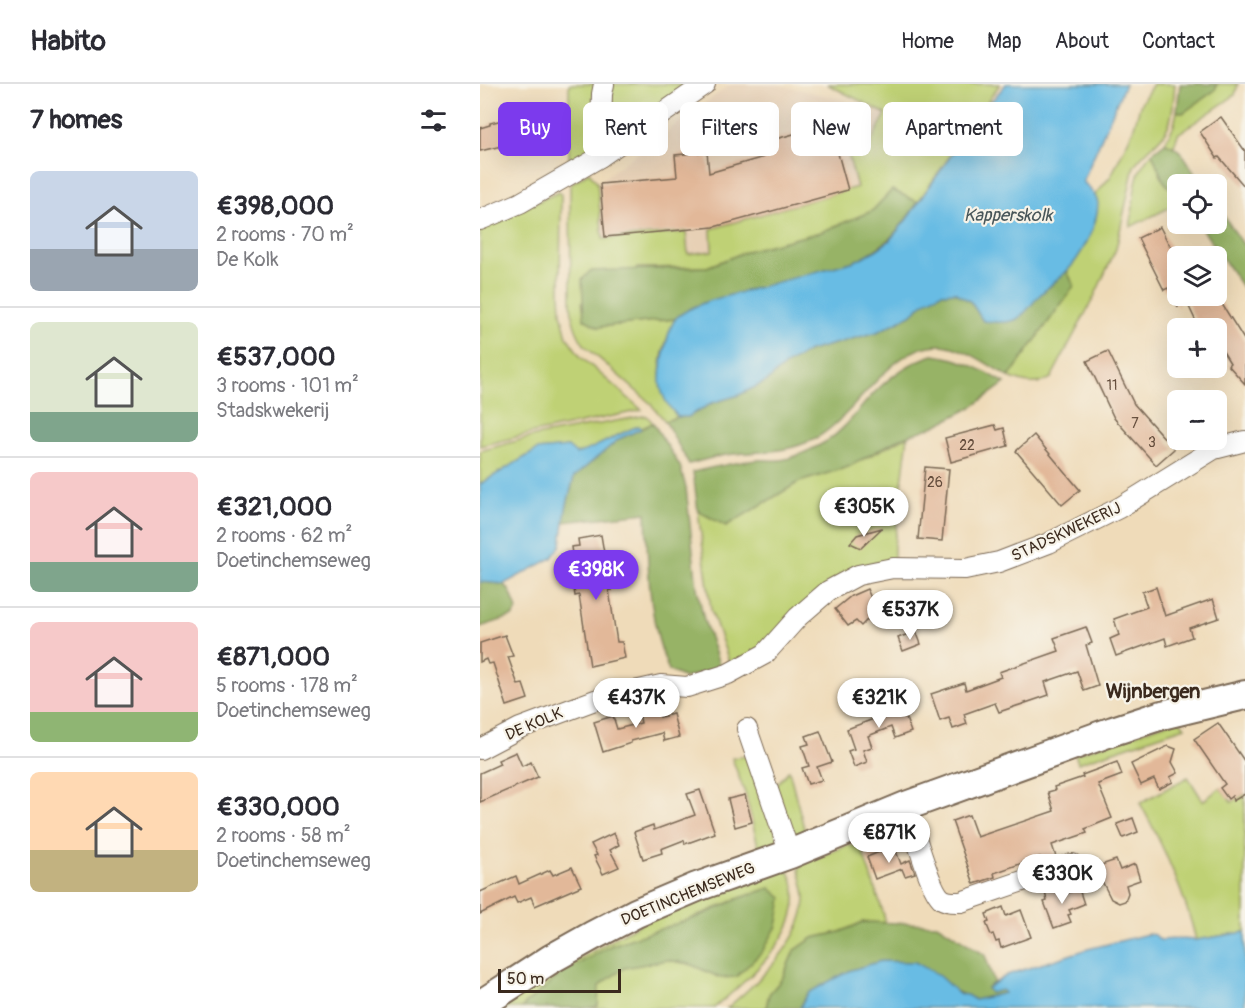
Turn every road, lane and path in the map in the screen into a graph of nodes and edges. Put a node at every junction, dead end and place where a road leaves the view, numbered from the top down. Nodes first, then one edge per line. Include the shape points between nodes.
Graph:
1 (604, 84) edge
2 (705, 84) edge
3 (600, 157) junction
4 (480, 220) edge
5 (1245, 441) edge
6 (728, 674) joint
7 (1245, 695) edge
8 (747, 729) dead end
9 (480, 749) edge
10 (906, 806) junction
11 (790, 854) junction
12 (1072, 864) dead end
13 (480, 1005) edge

1 - 3 street
2 - 3 street
3 - 4 street via 520,203
5 - 6 street, STADSKWEKERIJ via 1214,449 1119,508 1049,543 999,562 965,569 893,568 858,575 828,591 798,616 765,654
6 - 9 street, DE KOLK via 687,687 660,686 595,700
7 - 10 street, DOETINCHEMSEWEG via 1113,731
8 - 11 street
10 - 11 street, DOETINCHEMSEWEG
10 - 12 street via 932,884 950,902 961,902
11 - 13 street, DOETINCHEMSEWEG via 636,913 551,959

